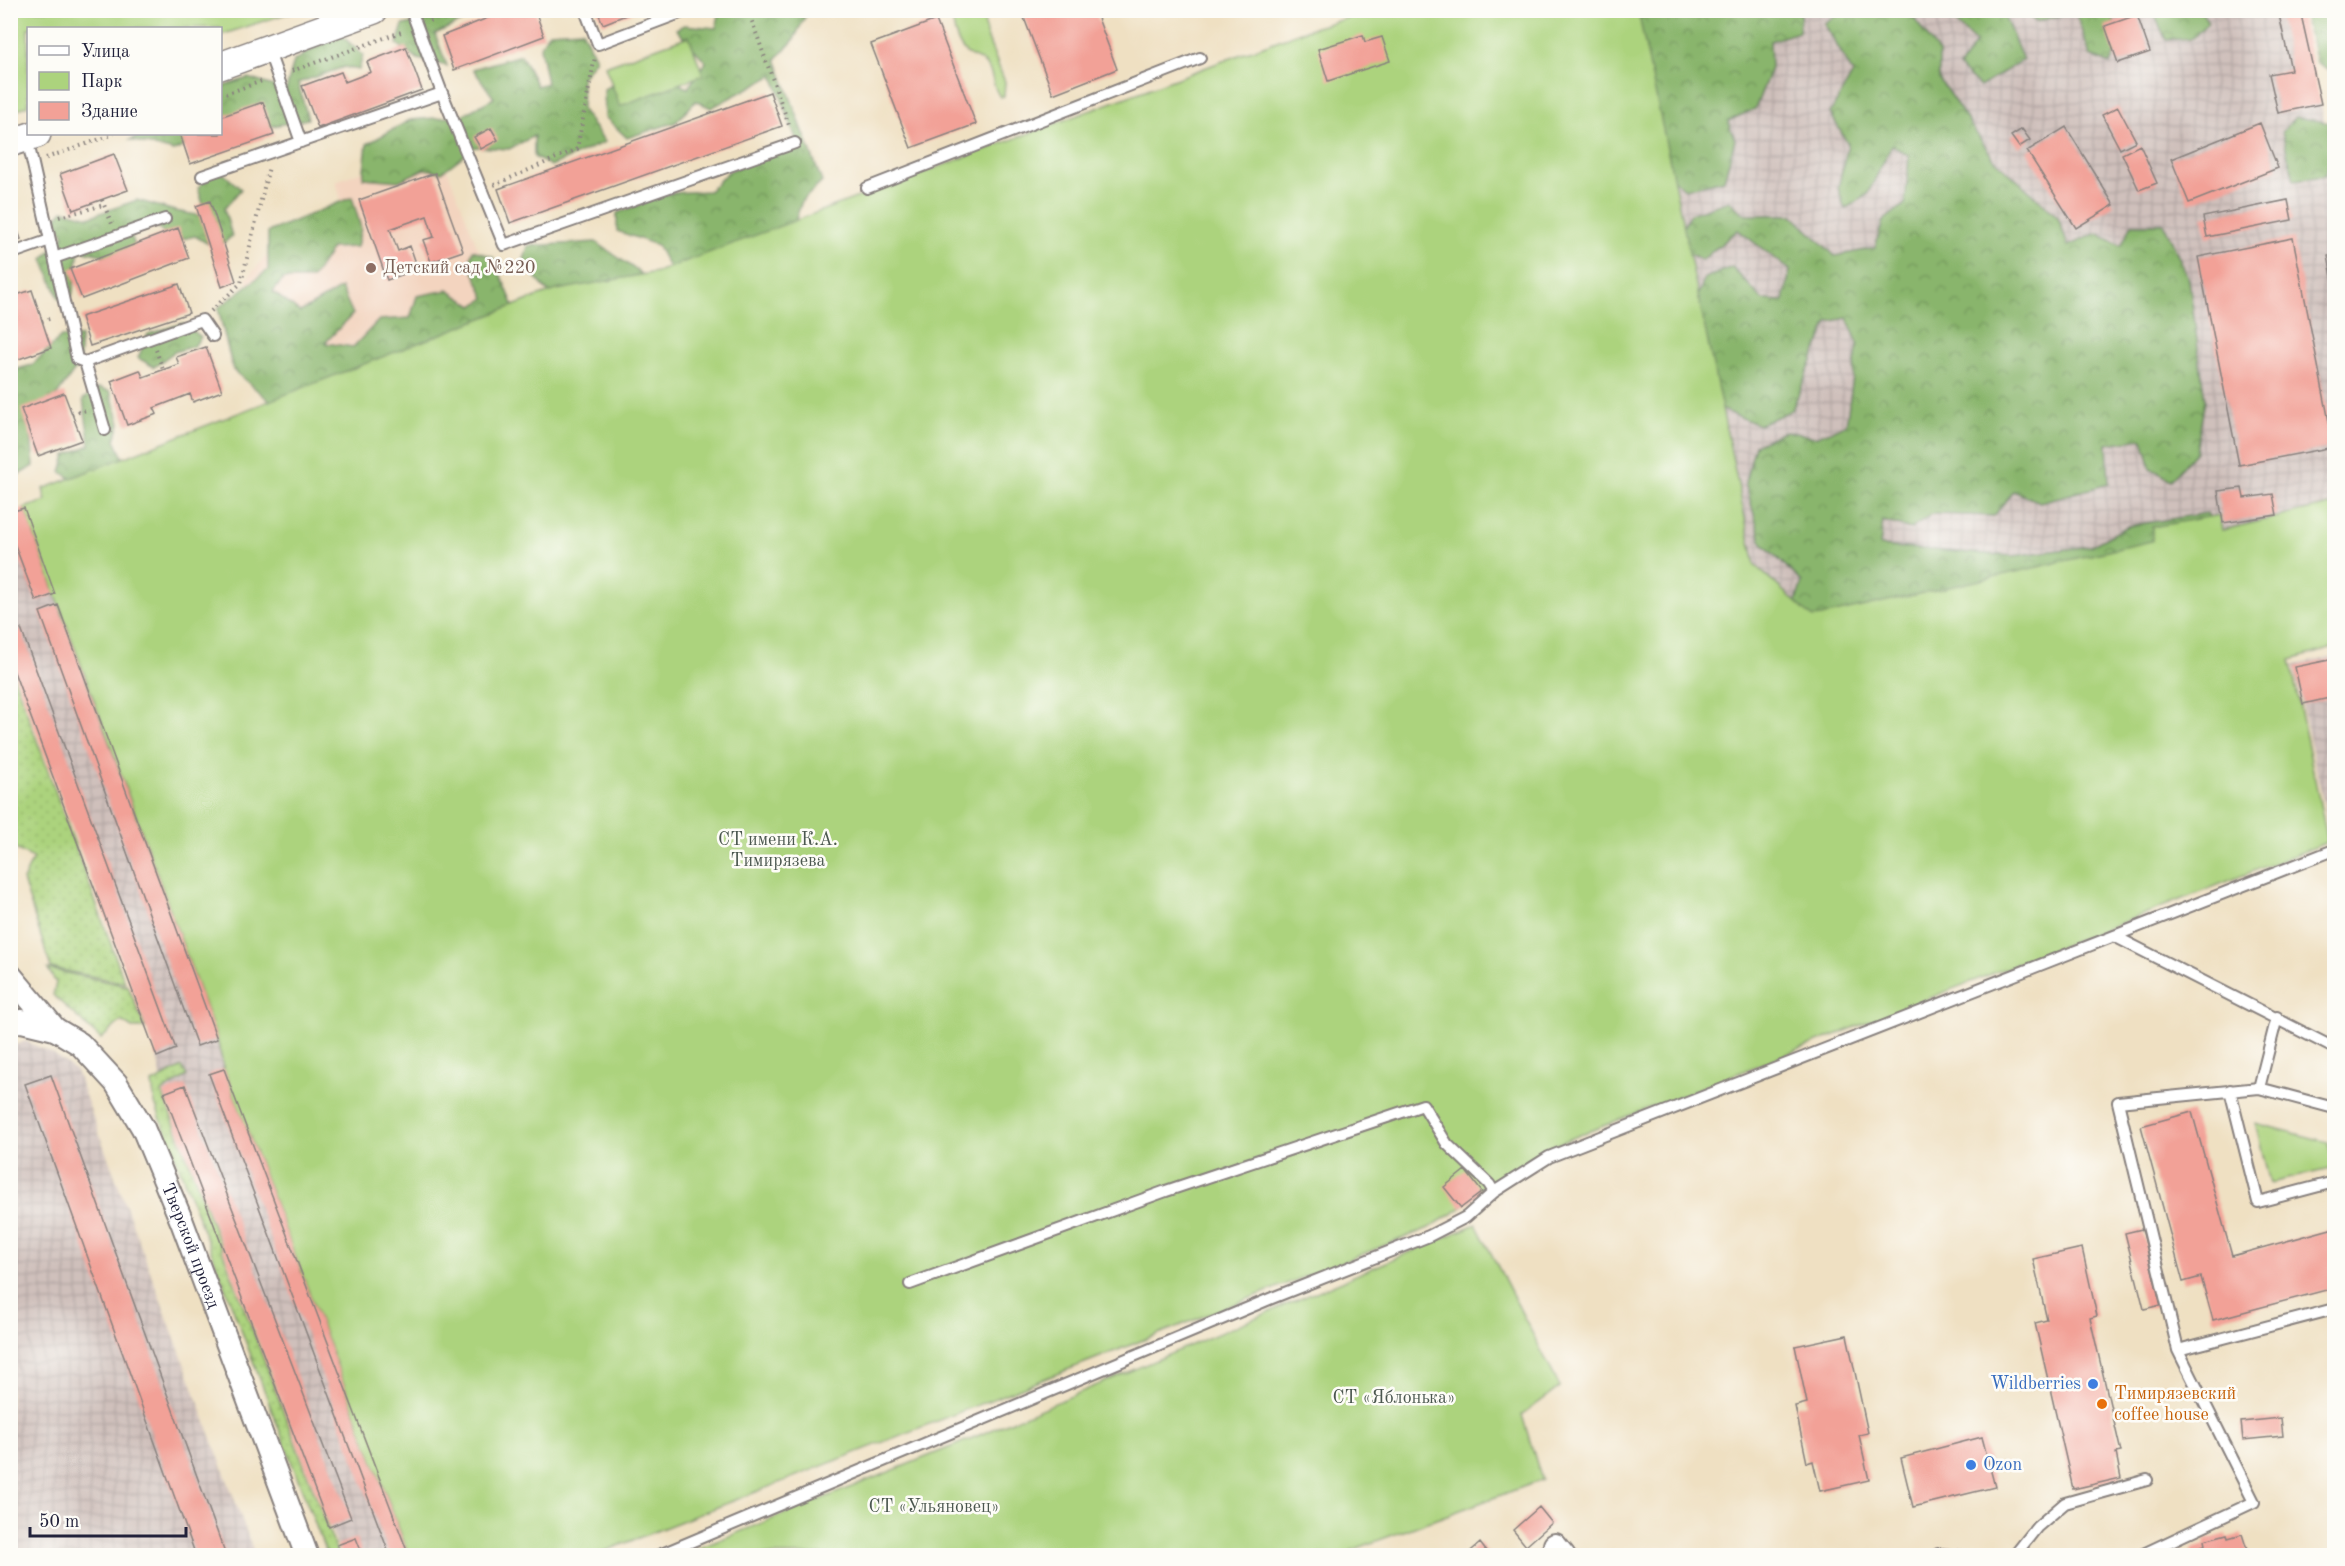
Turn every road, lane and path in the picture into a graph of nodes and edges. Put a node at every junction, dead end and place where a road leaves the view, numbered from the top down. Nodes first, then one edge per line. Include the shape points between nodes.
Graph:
1 (374, 10) edge
2 (411, 10) edge
3 (460, 10) edge
4 (585, 10) edge
5 (688, 10) edge
6 (748, 10) edge
7 (417, 26) junction
8 (598, 44) junction
9 (268, 49) junction
10 (1200, 58) dead end
11 (222, 65) edge
12 (278, 76) junction
13 (442, 93) junction
14 (222, 95) edge
15 (105, 135) edge
16 (301, 142) junction
17 (795, 143) joint
18 (27, 144) edge
19 (273, 152) junction
20 (202, 176) dead end
21 (492, 186) dead end
22 (867, 188) dead end
23 (165, 219) dead end
24 (46, 221) junction
25 (116, 236) junction
26 (50, 240) junction
27 (10, 254) edge
28 (54, 258) junction
29 (202, 320) junction
30 (213, 336) dead end
31 (85, 362) junction
32 (105, 430) dead end
33 (2334, 850) edge
34 (2114, 936) junction
35 (10, 975) edge
36 (2277, 1017) junction
37 (10, 1022) edge
38 (55, 1029) junction
39 (2334, 1048) edge
40 (2259, 1088) junction
41 (2230, 1090) junction
42 (2334, 1108) edge
43 (2334, 1182) edge
44 (1494, 1192) junction
45 (910, 1284) dead end
46 (2334, 1309) edge
47 (2178, 1350) junction
48 (2147, 1480) dead end
49 (1938, 1554) dead end
50 (307, 1556) edge
51 (657, 1556) edge
52 (1963, 1556) edge
53 (2014, 1556) edge
54 (2139, 1556) edge

1 - 9 street
2 - 7 lane
3 - 7 path
4 - 8 lane
5 - 8 lane
6 - 17 path
7 - 12 path
7 - 13 lane
8 - 21 path via 577,149
9 - 11 street
9 - 12 lane
10 - 22 lane
12 - 14 path
12 - 16 lane
13 - 16 lane
13 - 17 lane via 504,244
15 - 18 path
16 - 19 lane
18 - 24 lane
19 - 20 lane
19 - 29 path via 241,283
23 - 25 lane
24 - 25 path via 103,202
24 - 26 lane
25 - 28 lane
26 - 27 lane
26 - 28 lane
28 - 31 lane via 77,359
29 - 30 lane
29 - 31 lane
31 - 32 lane
33 - 34 lane
34 - 36 lane
34 - 44 lane via 1549,1157
35 - 38 street, Тверской проезд
36 - 39 lane
36 - 40 lane
37 - 38 street
38 - 50 street, Тверской проезд via 80,1044 116,1083 143,1128
40 - 41 lane
40 - 42 lane
41 - 43 lane via 2258,1202
41 - 47 lane via 2118,1102
44 - 45 lane via 1448,1144 1423,1105 1166,1191
44 - 51 lane via 1466,1217 1429,1236
46 - 47 lane
47 - 54 lane via 2254,1502
48 - 53 lane via 2065,1503 2037,1527
49 - 52 lane

